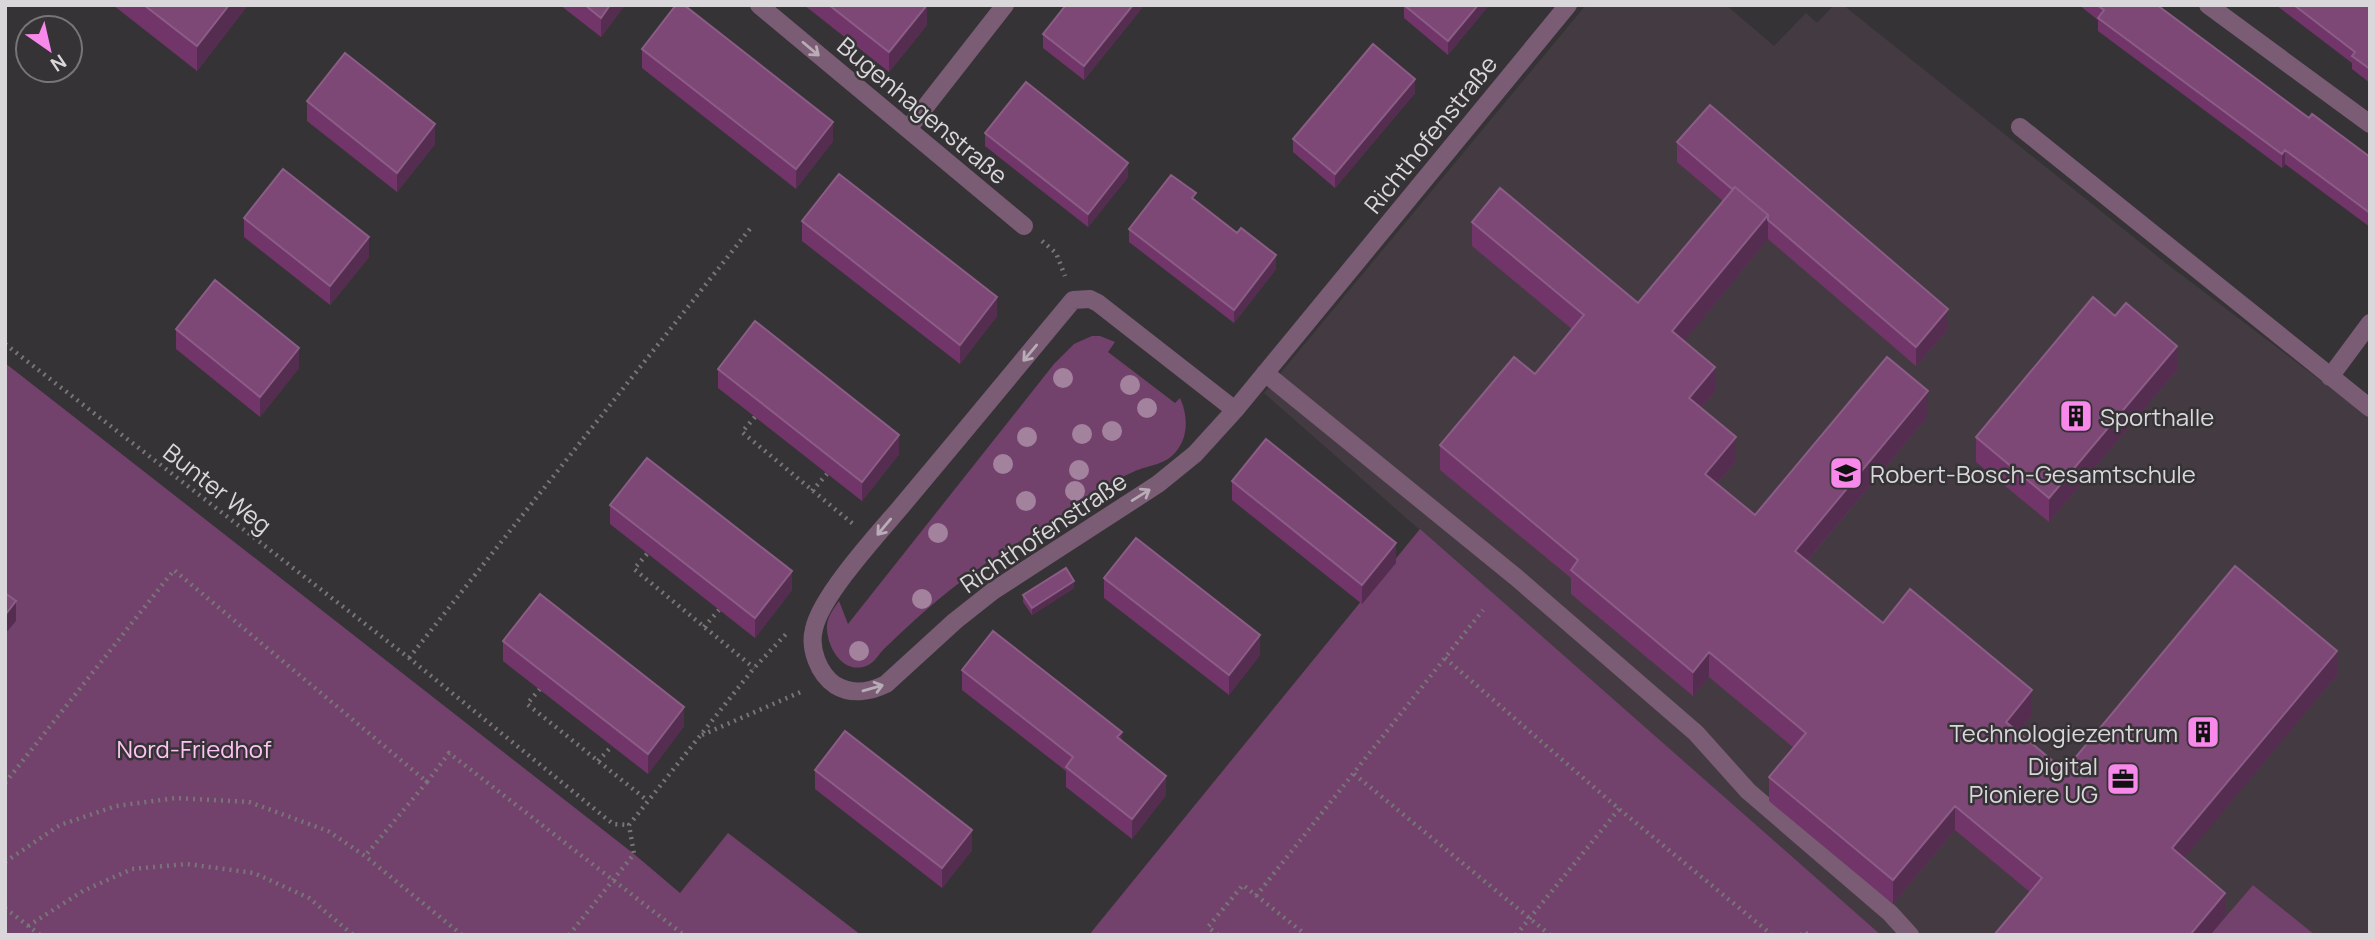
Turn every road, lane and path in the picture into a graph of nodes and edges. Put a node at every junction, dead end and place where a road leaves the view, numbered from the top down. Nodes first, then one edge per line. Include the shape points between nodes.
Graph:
1 (759, 5) edge
2 (1004, 5) edge
3 (1567, 5) edge
4 (2208, 5) edge
5 (2370, 124) edge
6 (2020, 127) dead end
7 (908, 129) junction
8 (753, 225) dead end
9 (1024, 226) joint
10 (1073, 300) junction
11 (2370, 323) edge
12 (5, 344) edge
13 (1265, 373) junction
14 (2330, 377) junction
15 (2370, 408) edge
16 (1235, 410) junction
17 (755, 417) edge
18 (827, 474) edge
19 (812, 491) junction
20 (873, 541) junction
21 (648, 554) edge
22 (825, 604) junction
23 (719, 610) edge
24 (1483, 610) dead end
25 (704, 627) junction
26 (409, 658) junction
27 (1445, 658) junction
28 (754, 668) junction
29 (829, 679) junction
30 (540, 689) edge
31 (701, 735) junction
32 (612, 746) edge
33 (598, 761) junction
34 (1354, 774) junction
35 (428, 782) junction
36 (5, 783) edge
37 (648, 801) junction
38 (1619, 809) junction
39 (629, 825) junction
40 (365, 856) junction
41 (5, 862) edge
42 (614, 880) junction
43 (1256, 896) junction
44 (5, 908) edge
45 (1530, 918) junction
46 (28, 926) junction
47 (40, 935) edge
48 (353, 935) edge
49 (462, 935) edge
50 (569, 935) edge
51 (684, 935) edge
52 (1218, 935) edge
53 (1306, 935) edge
54 (1516, 935) edge
55 (1550, 935) edge
56 (1772, 935) edge
57 (1801, 935) edge
58 (1808, 935) edge
59 (1910, 935) edge

1 -> 7 street, Bugenhagenstraße
2 - 7 street
3 - 13 street, Richthofenstraße
4 - 5 street
6 - 14 street
7 - 9 street, Bugenhagenstraße
8 - 26 path
9 - 10 path via 1056,253
10 - 16 street via 1098,303
10 -> 20 street
11 - 14 street
12 - 26 path, Bunter Weg
13 - 16 street, Richthofenstraße
13 - 59 street via 1517,578 1685,724 1748,791
14 - 15 street
29 -> 16 street, Richthofenstraße via 853,692 886,684 993,591 1158,484 1195,454
17 - 19 path via 742,432
18 - 19 path
19 - 20 path
20 - 22 street
21 - 25 path via 634,569
22 - 28 path via 782,636
22 - 29 street via 814,627 812,645
23 - 25 path
24 - 27 path
25 - 28 path
26 - 39 path, Bunter Weg via 614,824
27 - 34 path
27 - 38 path
28 - 31 path
29 - 31 path
30 - 33 path via 527,704
31 - 37 path
32 - 33 path
33 - 37 path
34 - 43 path
34 - 45 path
35 - 36 path via 174,570
35 - 40 path
35 - 42 path via 449,753
37 - 39 path
38 - 45 path
38 - 56 path
39 - 42 path via 634,854
40 - 41 path via 328,831 249,802 176,798 116,806 60,825
40 - 49 path
42 - 50 path
42 - 51 path
43 - 52 path via 1243,885 1208,927
43 - 53 path
44 - 46 path
45 - 54 path
45 - 55 path
46 - 47 path
46 - 48 path via 83,891 132,869 187,864 254,873 309,898
57 - 58 path via 1804,931

